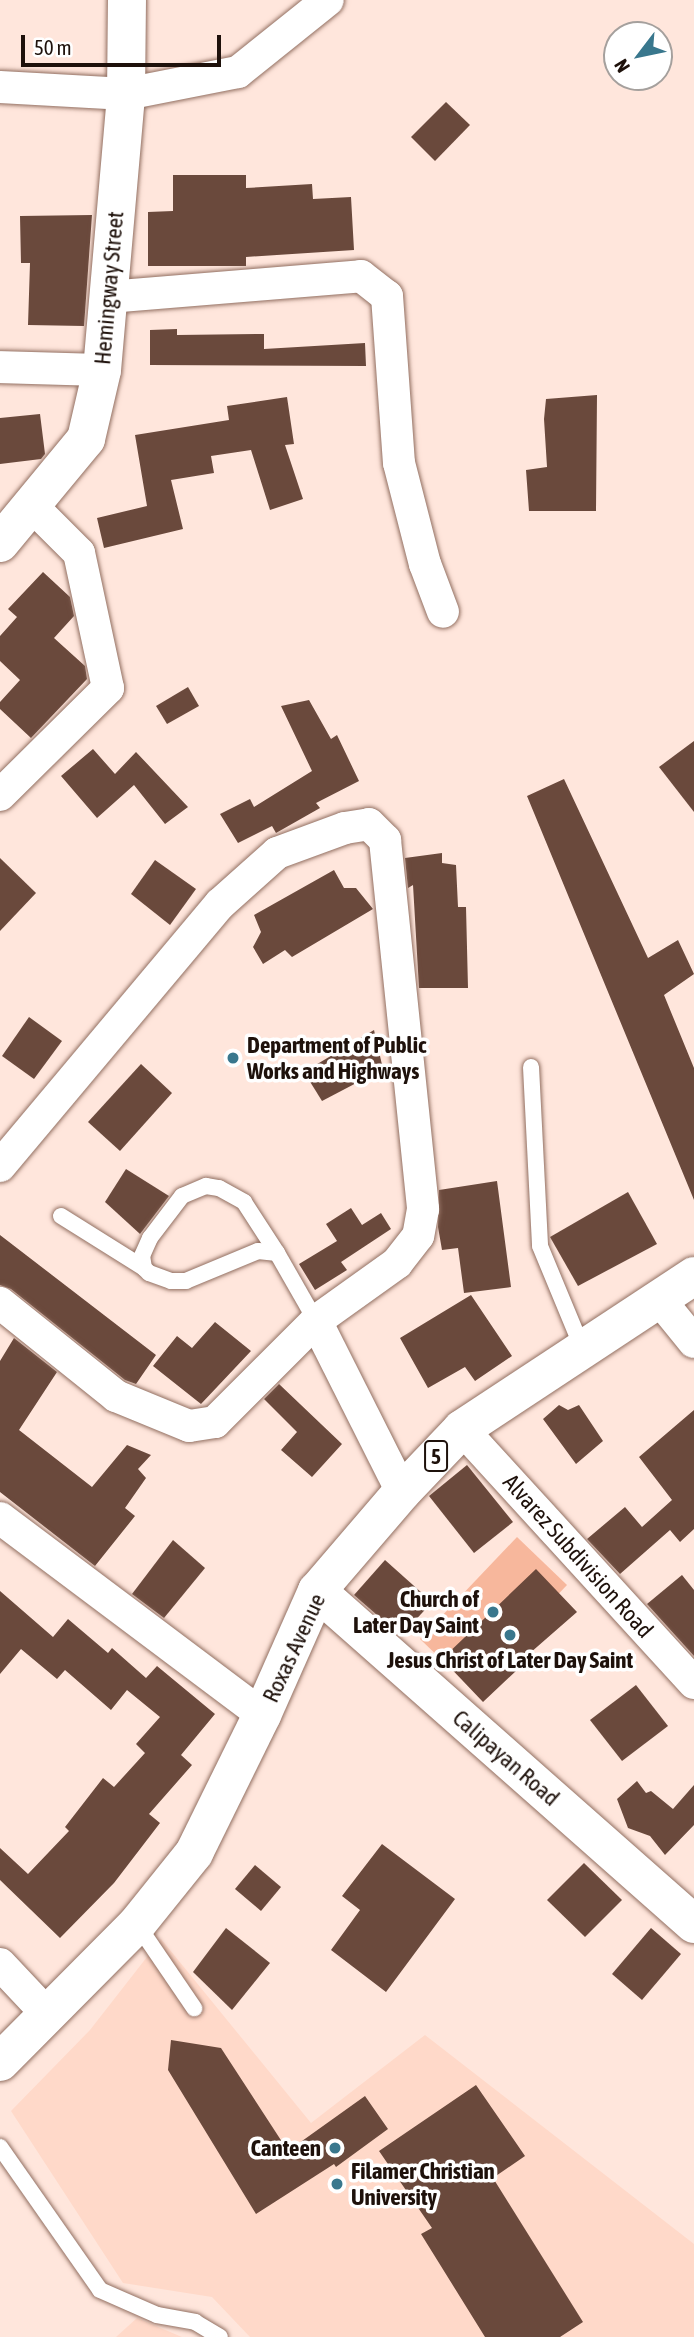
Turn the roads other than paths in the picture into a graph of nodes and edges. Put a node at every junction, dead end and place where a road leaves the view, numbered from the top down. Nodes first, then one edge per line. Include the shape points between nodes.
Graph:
1 (127, 0) edge
2 (328, 0) edge
3 (0, 87) edge
4 (126, 94) junction
5 (108, 296) junction
6 (0, 368) edge
7 (102, 370) junction
8 (32, 506) junction
9 (0, 543) edge
10 (443, 612) dead end
11 (0, 795) edge
12 (531, 1067) dead end
13 (1, 1164) edge
14 (61, 1216) dead end
15 (277, 1253) junction
16 (144, 1268) junction
17 (694, 1276) edge
18 (660, 1300) junction
19 (0, 1303) edge
20 (316, 1321) junction
21 (694, 1342) edge
22 (583, 1350) junction
23 (462, 1429) junction
24 (402, 1492) junction
25 (0, 1518) edge
26 (317, 1591) junction
27 (694, 1683) edge
28 (262, 1715) junction
29 (137, 1924) junction
30 (694, 1924) edge
31 (0, 1964) edge
32 (194, 2008) dead end
33 (47, 2015) junction
34 (0, 2062) edge
35 (0, 2147) edge
36 (220, 2337) edge

1 - 4 main road, Hemingway Street
2 - 4 street via 238,72
3 - 4 street
4 - 5 main road, Hemingway Street
5 - 7 main road, Hemingway Street
5 - 10 street via 361,276 387,296 399,463 425,564
6 - 7 street
7 - 8 main road, Hemingway Street via 86,439
8 - 9 main road, Hemingway Street
8 - 11 street via 79,553 108,688
12 - 22 lane via 540,1246
13 - 20 street via 220,904 277,853 369,824 385,840 423,1209 418,1236 397,1263
14 - 16 lane
15 - 16 lane via 258,1251 186,1281 161,1278
15 - 16 lane via 244,1202 206,1186 182,1196 150,1238 142,1256
15 - 20 lane
17 - 18 main road, Roxas Avenue / 5
18 - 21 street
18 - 22 main road, Roxas Avenue / 5
19 - 20 street via 116,1396 189,1426 215,1422
20 - 24 street
22 - 23 main road, Roxas Avenue / 5
23 - 24 main road, Roxas Avenue / 5
23 - 27 street, Alvarez Subdivision Road
24 - 26 main road, Roxas Avenue / 5
25 - 28 street
26 - 28 main road, Roxas Avenue / 5
26 - 30 main road, Calipayan Road
28 - 29 main road, Roxas Avenue / 5 via 194,1853
29 - 32 lane
29 - 33 main road, Roxas Avenue / 5
31 - 33 street
33 - 34 main road, Roxas Avenue / 5
35 - 36 lane via 100,2290 157,2315 195,2322

